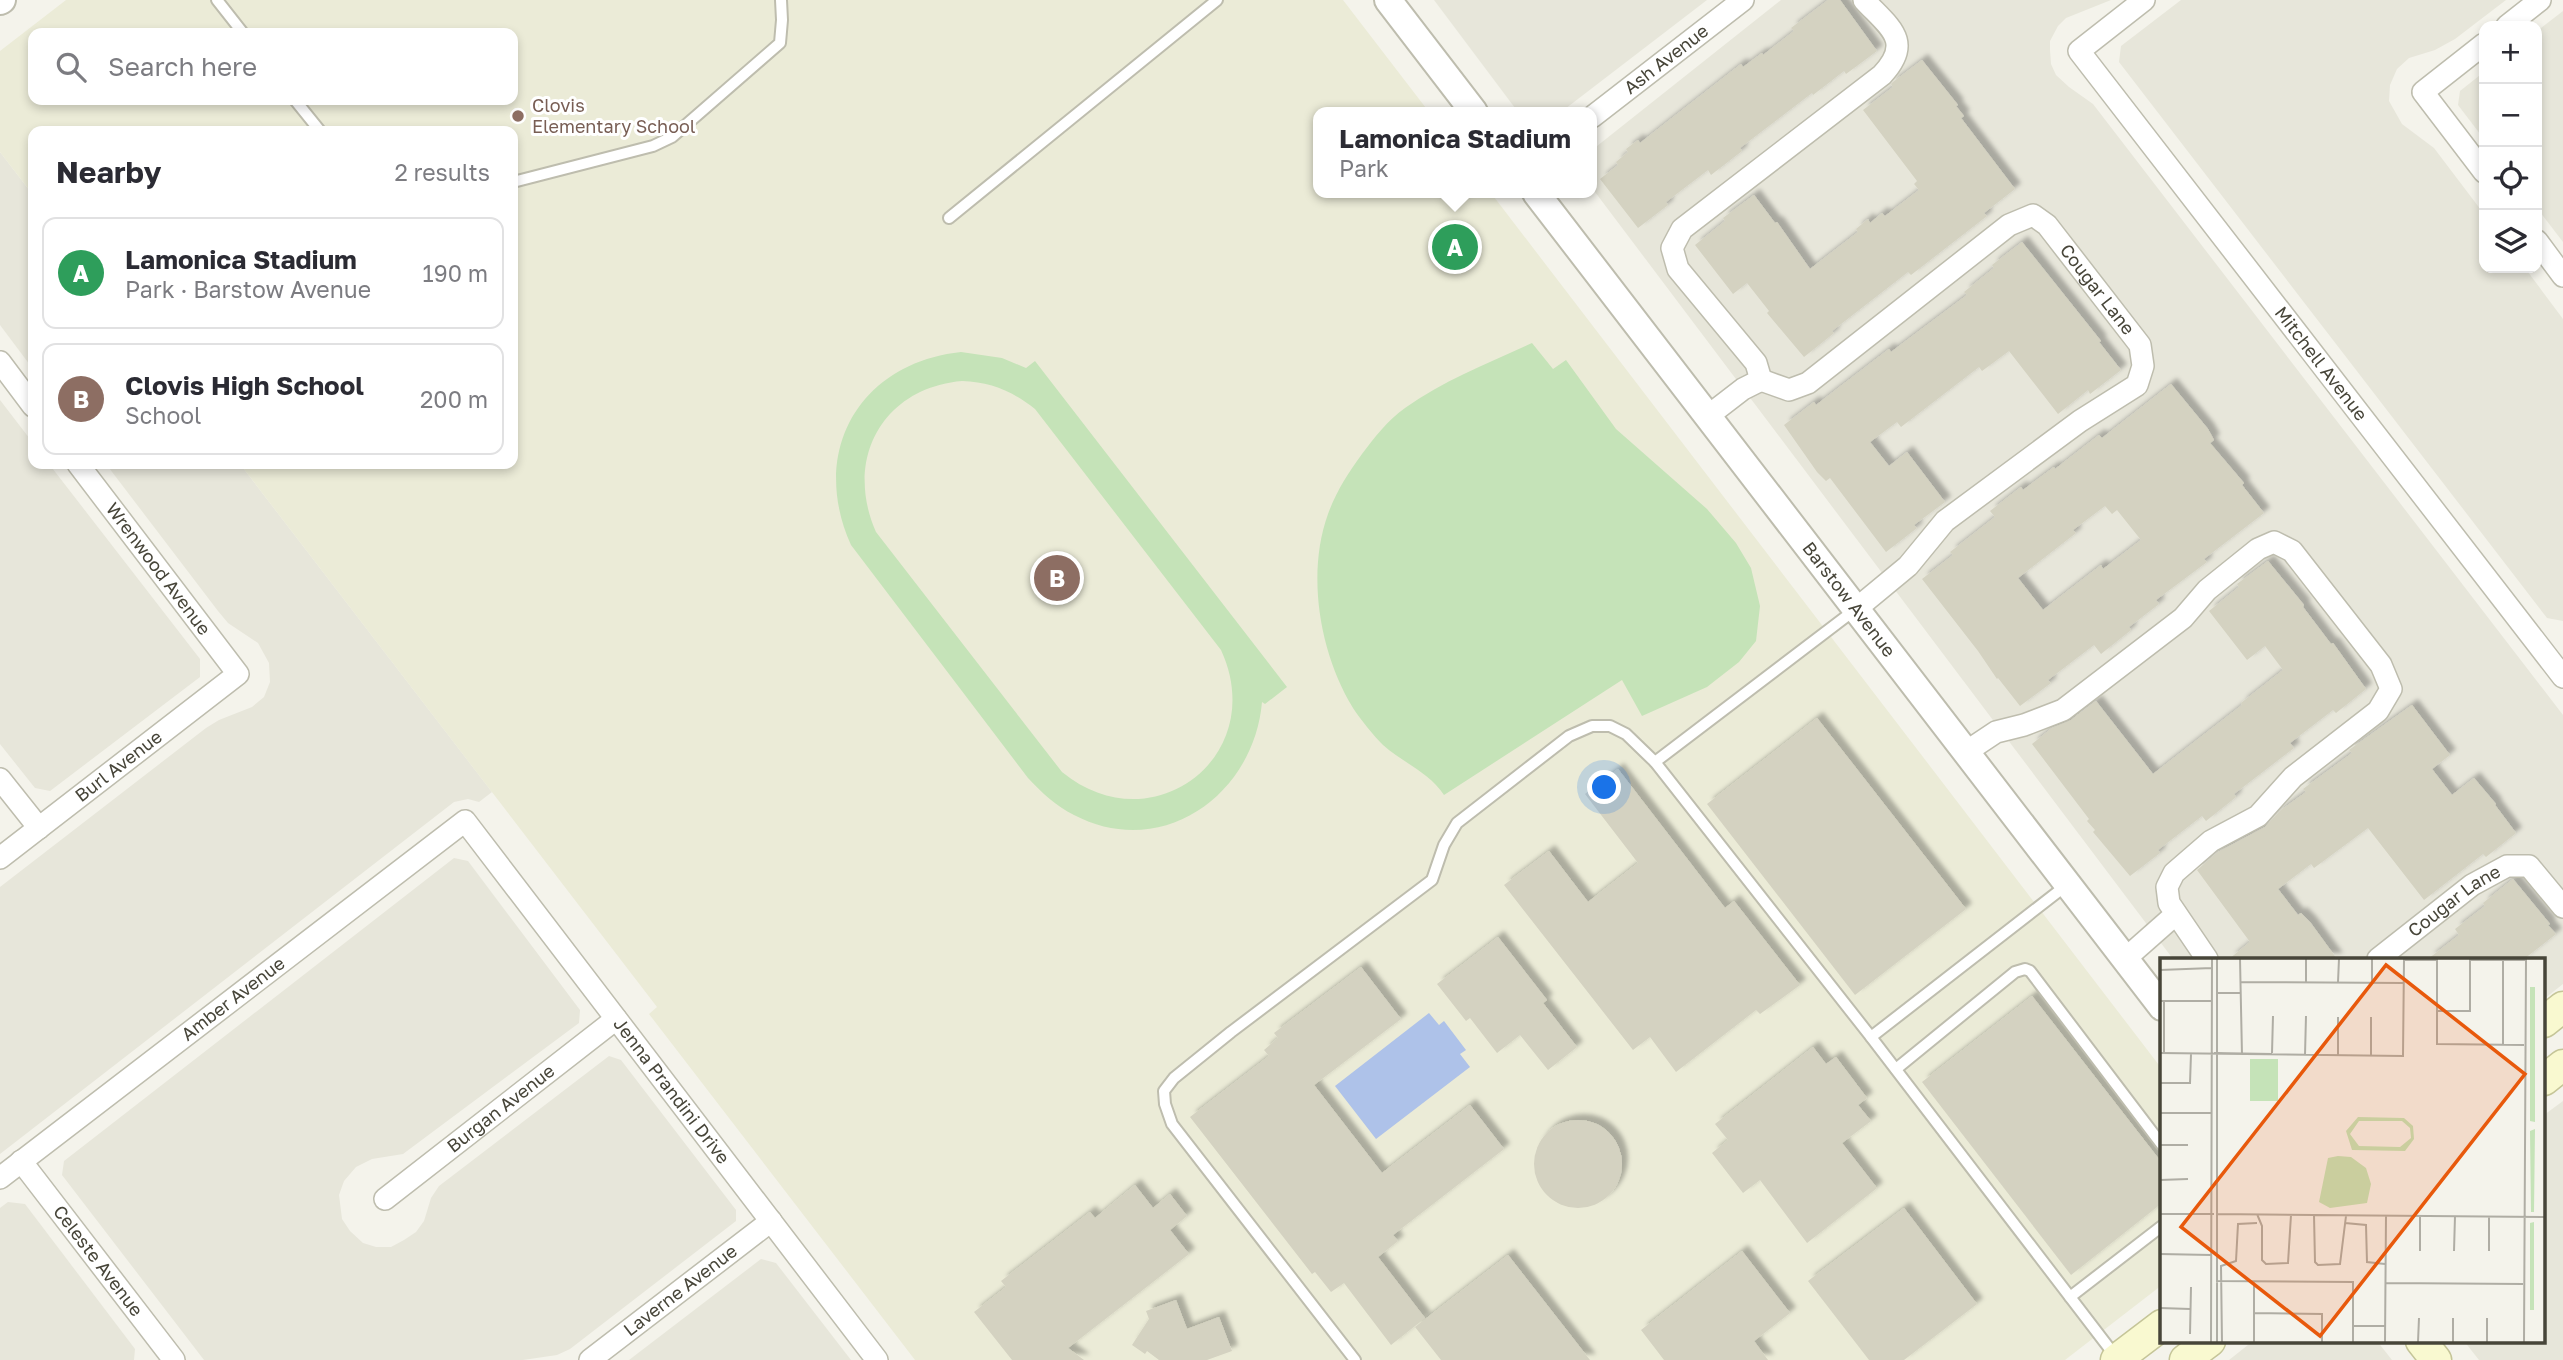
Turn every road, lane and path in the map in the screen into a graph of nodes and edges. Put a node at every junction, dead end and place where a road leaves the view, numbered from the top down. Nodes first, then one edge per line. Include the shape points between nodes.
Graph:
1 (781, 0) edge
2 (1217, 0) edge
3 (1388, 0) edge
4 (1743, 0) edge
5 (1864, 0) edge
6 (2144, 0) edge
7 (2540, 0) edge
8 (222, 2) edge
9 (2513, 21) edge
10 (240, 28) edge
11 (2479, 48) edge
12 (299, 105) edge
13 (1470, 107) edge
14 (1597, 112) edge
15 (316, 126) edge
16 (2479, 165) edge
17 (518, 181) edge
18 (1540, 198) edge
19 (949, 218) dead end
20 (2542, 248) edge
21 (2563, 276) edge
22 (0, 362) edge
23 (1761, 380) junction
24 (28, 399) edge
25 (1708, 416) junction
26 (82, 469) edge
27 (1856, 609) junction
28 (2556, 653) edge
29 (238, 674) joint
30 (2563, 677) edge
31 (1966, 752) junction
32 (1655, 762) junction
33 (0, 779) edge
34 (466, 821) joint
35 (39, 828) junction
36 (0, 858) edge
37 (2068, 884) junction
38 (2563, 907) edge
39 (2176, 914) junction
40 (2206, 958) edge
41 (2379, 958) edge
42 (2125, 959) junction
43 (2160, 1004) edge
44 (2563, 1007) edge
45 (616, 1019) junction
46 (2546, 1021) edge
47 (1871, 1037) junction
48 (2563, 1065) edge
49 (1896, 1069) junction
50 (2546, 1078) edge
51 (2160, 1142) edge
52 (22, 1161) junction
53 (0, 1178) edge
54 (385, 1199) dead end
55 (771, 1221) junction
56 (2160, 1228) edge
57 (2070, 1297) junction
58 (2160, 1327) edge
59 (2209, 1342) edge
60 (2422, 1342) edge
61 (173, 1359) edge
62 (2117, 1359) edge
63 (590, 1360) edge
64 (877, 1360) edge
65 (1355, 1360) edge
66 (2185, 1360) edge
67 (2436, 1360) edge

1 - 17 lane via 780,43 672,137
2 - 19 lane
3 - 13 street
4 - 14 street, Ash Avenue
5 - 23 street via 1895,35 1898,50 1893,63 1682,229 1672,248 1678,269 1756,363
6 - 28 street, Mitchell Avenue via 2079,51
7 - 9 street
8 - 10 lane
11 - 16 street via 2423,92
12 - 15 lane
18 - 25 street, Barstow Avenue
20 - 21 street
22 - 24 street
23 - 25 street
23 - 27 street, Cougar Lane via 1789,390 1808,383 2010,225 2034,215 2047,225 2140,345 2143,366 2137,385 2080,421 1945,521 1909,566
25 - 27 street, Barstow Avenue
26 - 29 street, Wrenwood Avenue
27 - 31 street, Barstow Avenue
27 - 32 lane
28 - 30 street, Mitchell Avenue
29 - 35 street, Burl Avenue
31 - 37 street, Barstow Avenue
31 - 39 street via 1996,732 2063,710 2183,618 2207,590 2258,549 2274,541 2292,551 2381,665 2390,689 2378,711 2293,777 2258,816 2211,841 2174,873 2167,887
32 - 47 lane
32 - 65 lane via 1626,734 1610,726 1592,726 1569,736 1457,823 1432,880 1231,1032 1164,1091 1172,1124
33 - 35 street
34 - 45 street, Jenna Prandini Drive
34 - 52 street, Amber Avenue
35 - 36 street, Burl Avenue
37 - 42 street, Barstow Avenue
37 - 47 lane
38 - 41 street, Cougar Lane via 2529,866 2507,866 2472,885
39 - 40 street
39 - 42 street
42 - 43 street, Barstow Avenue
44 - 46 main road
45 - 54 street, Burgan Avenue
45 - 55 street, Jenna Prandini Drive
47 - 49 lane
48 - 50 main road
49 - 51 lane via 2015,972 2025,969
49 - 57 lane
52 - 53 street, Amber Avenue
52 - 61 street, Celeste Avenue
55 - 63 street, Laverne Avenue
55 - 64 street, Jenna Prandini Drive
56 - 57 lane
57 - 62 lane
58 - 62 main road
59 - 66 main road
60 - 67 main road

